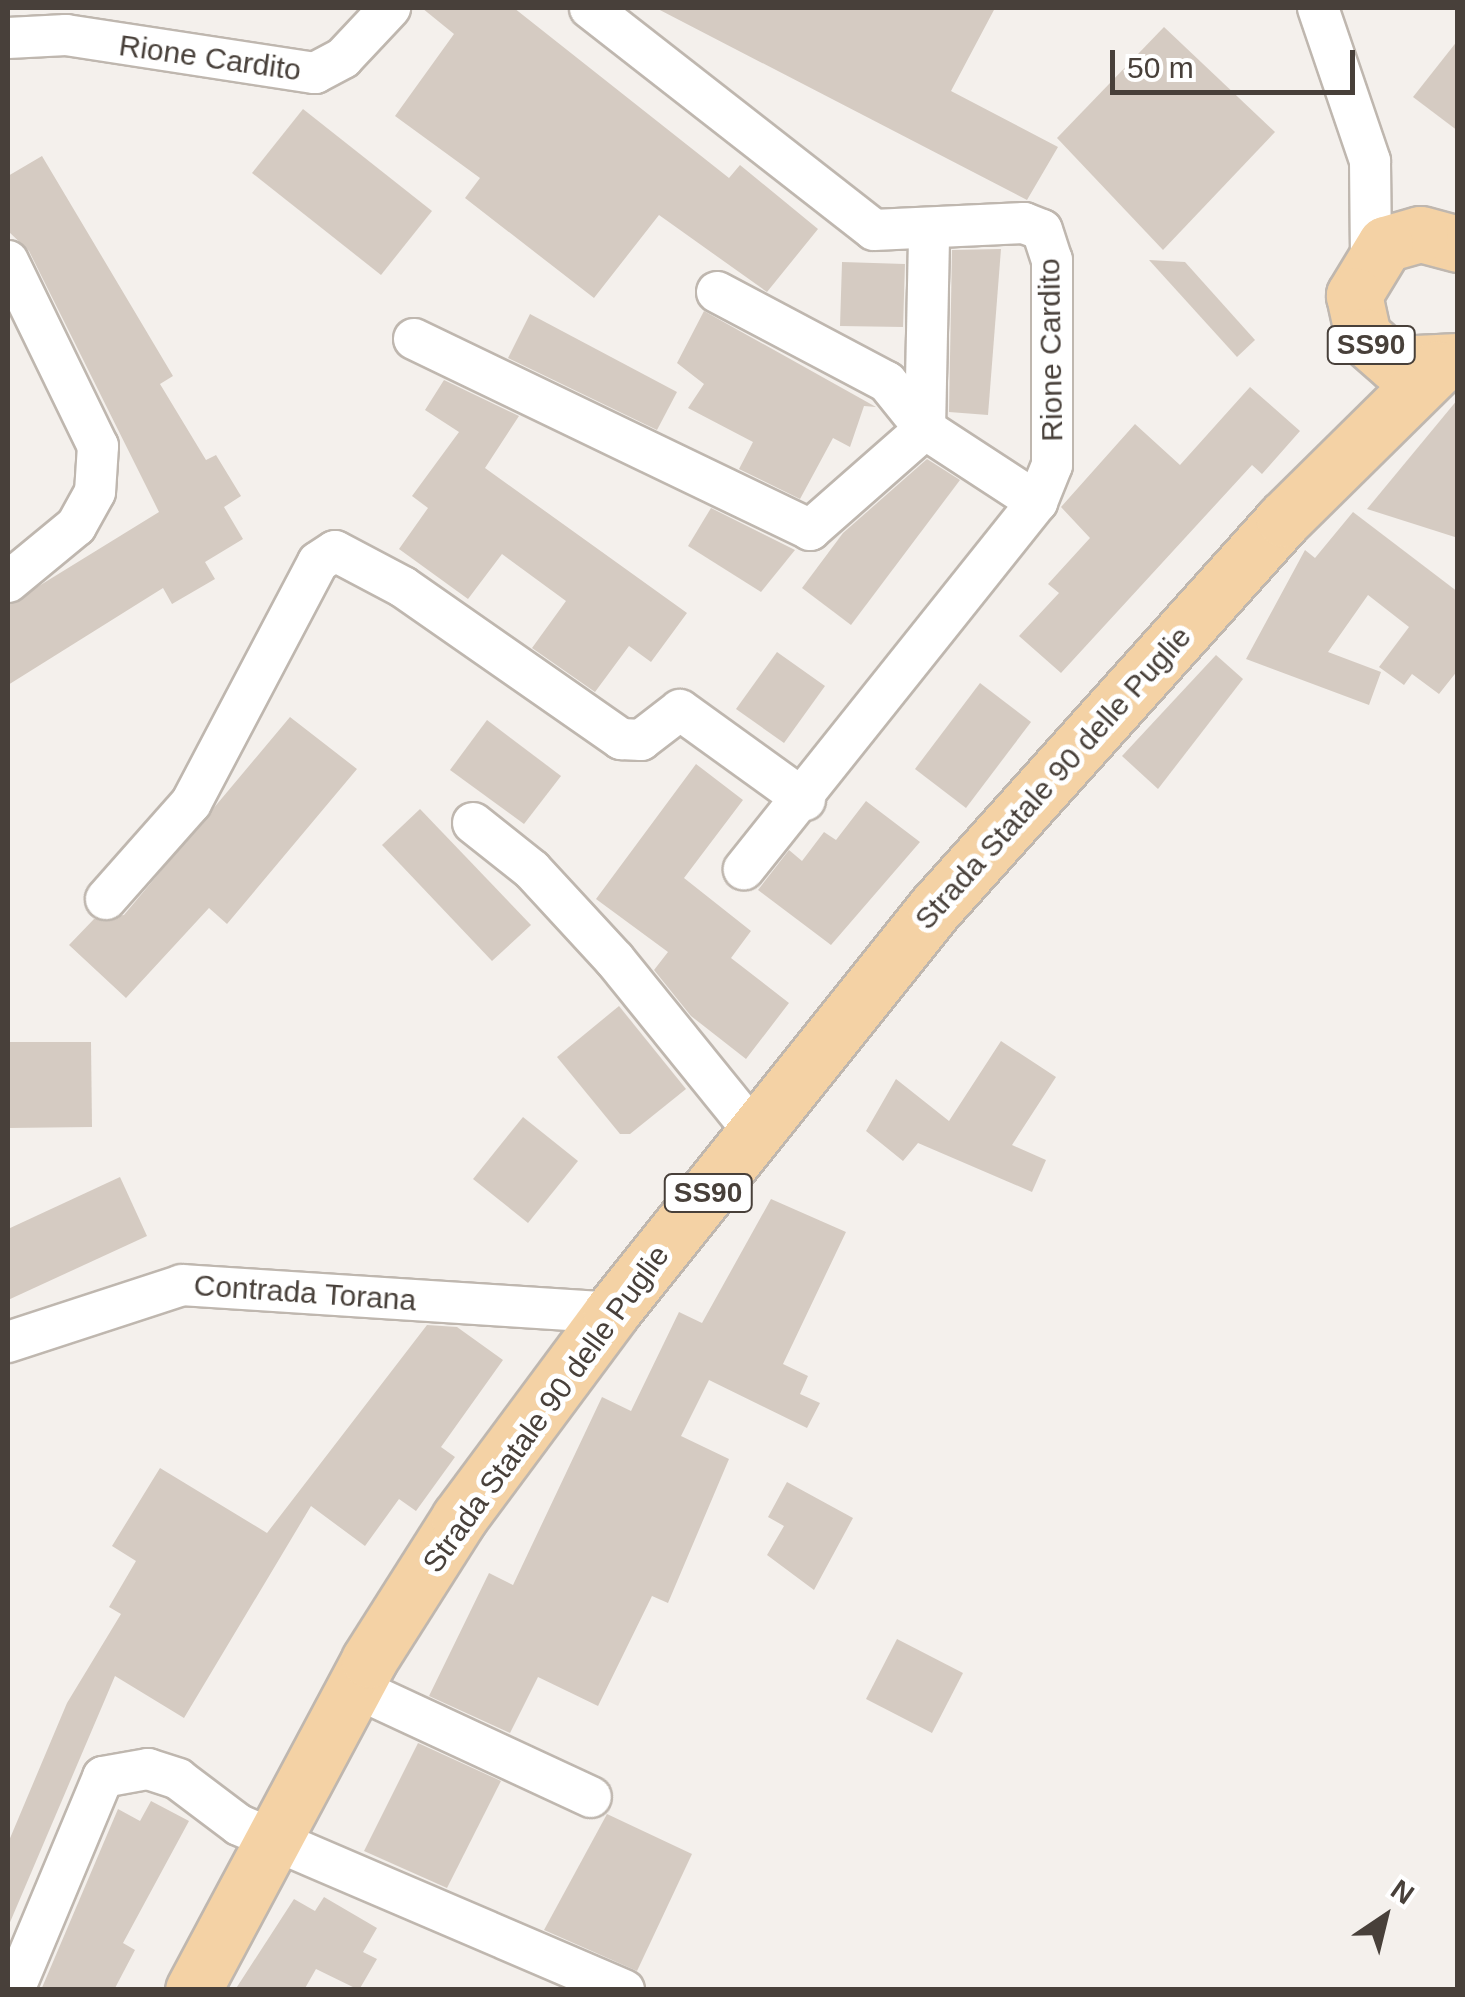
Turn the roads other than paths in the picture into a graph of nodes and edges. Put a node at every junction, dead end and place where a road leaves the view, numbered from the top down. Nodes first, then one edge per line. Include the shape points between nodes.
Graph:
1 (390, 8) edge
2 (590, 8) edge
3 (1318, 8) edge
4 (8, 38) edge
5 (1370, 161) junction
6 (929, 230) junction
7 (1448, 240) edge
8 (1371, 256) junction
9 (8, 260) edge
10 (717, 292) dead end
11 (1363, 336) junction
12 (414, 339) dead end
13 (1447, 365) edge
14 (925, 429) junction
15 (1329, 473) junction
16 (1036, 502) junction
17 (8, 582) edge
18 (804, 800) junction
19 (473, 823) dead end
20 (744, 868) dead end
21 (106, 900) dead end
22 (755, 1133) junction
23 (611, 1313) junction
24 (8, 1342) edge
25 (354, 1688) junction
26 (591, 1796) dead end
27 (271, 1836) junction
28 (14, 1990) edge
29 (192, 1990) edge
30 (624, 1990) edge

1 - 4 street, Rione Cardito via 343,58 315,73 66,35
2 - 6 street, Rione Cardito via 832,206 874,230
3 - 5 street
5 - 7 street
5 - 8 street
6 - 14 street
6 - 16 street, Rione Cardito via 1024,222 1049,246 1055,422
7 - 8 main road via 1402,237
8 - 11 main road, Strada Statale 90 delle Puglie / SS90 via 1354,295
9 - 17 street via 98,446 95,492 76,526
10 - 14 street via 888,382
11 - 13 main road, Strada Statale 90 delle Puglie / SS90 via 1394,364
11 - 15 main road, Strada Statale 90 delle Puglie / SS90 via 1356,417
12 - 14 street via 810,530
13 - 15 main road, Strada Statale 90 delle Puglie / SS90
14 - 16 street
15 - 22 main road, Strada Statale 90 delle Puglie / SS90 via 935,908
16 - 18 street, Rione Cardito
18 - 20 street, Rione Cardito
18 - 21 street via 680,710 633,744 621,739 403,586 335,552 318,562 190,803
19 - 22 street via 532,870 614,960
22 - 23 main road, Strada Statale 90 delle Puglie / SS90
23 - 24 street, Contrada Torana via 182,1284
23 - 25 main road, Strada Statale 90 delle Puglie / SS90 via 459,1518
25 - 26 street
25 - 27 main road, Strada Statale 90 delle Puglie / SS90
27 - 28 street via 178,1779 148,1769 104,1777
27 - 29 main road, Strada Statale 90 delle Puglie / SS90
27 - 30 street

